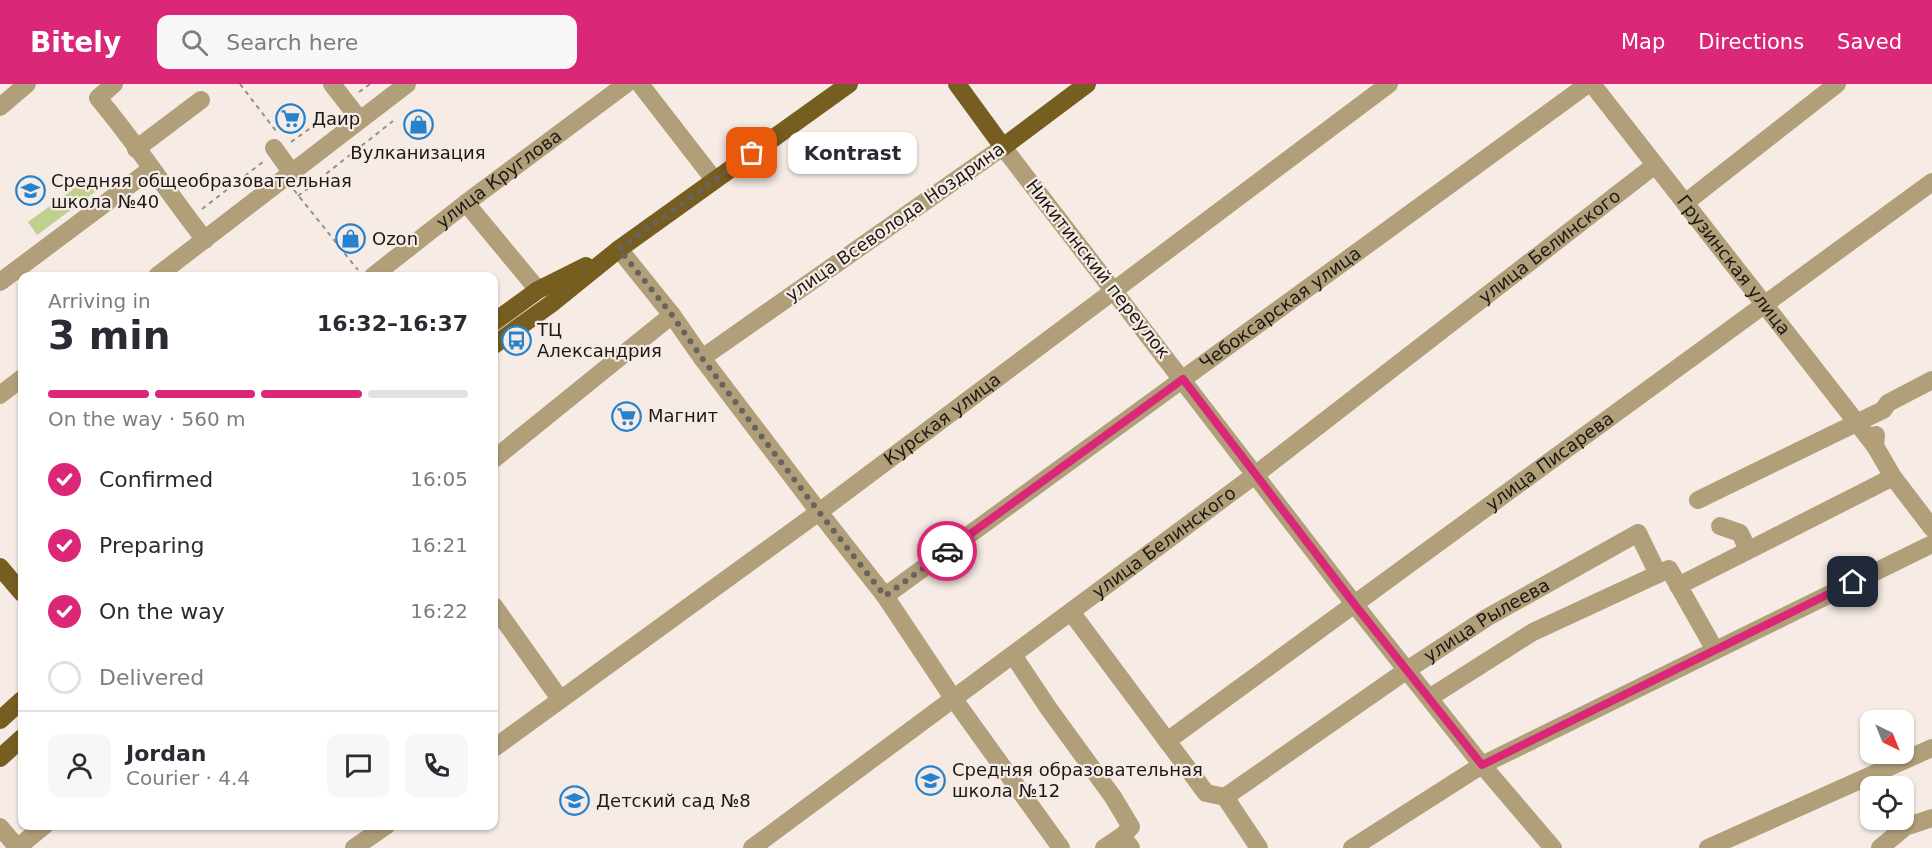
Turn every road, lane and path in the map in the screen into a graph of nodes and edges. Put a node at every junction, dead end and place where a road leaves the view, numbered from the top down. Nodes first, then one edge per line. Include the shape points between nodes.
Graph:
1 (27, 84) edge
2 (114, 84) edge
3 (240, 84) edge
4 (332, 84) edge
5 (407, 84) edge
6 (626, 84) edge
7 (640, 84) edge
8 (849, 84) edge
9 (957, 84) edge
10 (1087, 84) edge
11 (1389, 84) edge
12 (1590, 84) edge
13 (1837, 84) edge
14 (201, 100) dead end
15 (0, 107) edge
16 (360, 120) junction
17 (393, 122) dead end
18 (277, 142) joint
19 (1003, 147) junction
20 (136, 149) junction
21 (1655, 165) junction
22 (151, 169) junction
23 (288, 176) junction
24 (713, 181) junction
25 (1932, 182) edge
26 (298, 196) junction
27 (466, 203) junction
28 (1685, 203) junction
29 (205, 240) junction
30 (619, 249) junction
31 (162, 272) edge
32 (360, 272) edge
33 (379, 272) edge
34 (0, 282) edge
35 (538, 290) junction
36 (1113, 290) junction
37 (1764, 305) junction
38 (672, 315) junction
39 (498, 319) edge
40 (498, 342) edge
41 (702, 358) junction
42 (1183, 379) junction
43 (1932, 380) edge
44 (18, 381) edge
45 (0, 395) edge
46 (1883, 410) junction
47 (1858, 422) junction
48 (1875, 446) junction
49 (498, 456) edge
50 (1255, 475) junction
51 (1893, 477) junction
52 (1698, 500) dead end
53 (819, 512) junction
54 (1720, 526) dead end
55 (1932, 528) edge
56 (1932, 544) edge
57 (1748, 550) junction
58 (0, 567) edge
59 (1658, 574) junction
60 (1678, 586) junction
61 (18, 587) edge
62 (885, 596) junction
63 (1355, 605) junction
64 (498, 612) edge
65 (1071, 612) junction
66 (1714, 650) junction
67 (1013, 655) junction
68 (1407, 670) junction
69 (953, 698) junction
70 (1430, 698) junction
71 (560, 699) junction
72 (18, 704) edge
73 (0, 720) edge
74 (1167, 741) junction
75 (18, 742) edge
76 (498, 745) edge
77 (1932, 747) edge
78 (0, 758) edge
79 (1482, 765) junction
80 (1225, 797) junction
81 (1932, 818) edge
82 (0, 827) edge
83 (39, 830) edge
84 (380, 830) edge
85 (1126, 842) edge
86 (18, 848) edge
87 (354, 848) edge
88 (752, 848) edge
89 (1061, 848) edge
90 (1104, 848) edge
91 (1259, 848) edge
92 (1352, 848) edge
93 (1553, 848) edge
94 (1708, 848) edge
95 (1880, 848) edge

1 - 15 street
2 - 20 street via 98,98
3 - 18 path
4 - 16 street
5 - 16 street
6 - 27 street, улица Круглова
7 - 24 street
8 - 24 main road
9 - 19 main road, Никитинский переулок
10 - 19 main road, улица Всеволода Ноздрина
11 - 36 street, Курская улица
12 - 21 street, Грузинская улица
12 - 42 street, Чебоксарская улица
13 - 28 street
14 - 20 street
16 - 23 street
17 - 26 path
18 - 23 street
19 - 36 street, Никитинский переулок
19 - 41 street, улица Всеволода Ноздрина
20 - 22 street
21 - 28 street, Грузинская улица
21 - 50 street, улица Белинского
22 - 29 street
22 - 34 street
23 - 26 path
23 - 29 street
24 - 30 main road
25 - 37 street, улица Писарева
26 - 32 path
27 - 33 street, улица Круглова
27 - 35 street
28 - 37 street, Грузинская улица
29 - 31 street
30 - 35 main road
30 - 38 street
30 - 40 main road
35 - 39 main road
36 - 42 street, Никитинский переулок
36 - 53 street, Курская улица
37 - 47 street, Грузинская улица
37 - 63 street, улица Писарева
38 - 41 street
38 - 49 street
41 - 53 street
42 - 50 street, Никитинский переулок
42 - 62 street, Чебоксарская улица
43 - 46 street via 1887,403
44 - 45 street
46 - 47 street
46 - 48 street
47 - 48 street, Грузинская улица
47 - 52 street
48 - 51 street, Грузинская улица
50 - 63 street, Никитинский переулок
50 - 65 street, улица Белинского
51 - 55 street, Грузинская улица
51 - 57 street
53 - 62 street
53 - 71 street, Курская улица
54 - 57 street via 1740,533
56 - 66 street
57 - 60 street
58 - 61 main road
59 - 60 street via 1669,569
59 - 68 street, улица Рылеева via 1638,533 1488,617
59 - 70 street via 1533,632
60 - 66 street
62 - 69 street
63 - 68 street, Никитинский переулок
63 - 74 street, улица Писарева
64 - 71 street
65 - 67 street, улица Белинского
65 - 74 street
66 - 79 street
67 - 69 street, улица Белинского
67 - 85 street via 1113,797 1131,827
68 - 70 street, Никитинский переулок
68 - 80 street, улица Рылеева
69 - 88 street, улица Белинского
69 - 89 street
70 - 79 street, Никитинский переулок
71 - 76 street, Курская улица
72 - 73 main road
74 - 80 street via 1206,793
75 - 78 main road
77 - 94 street
79 - 92 street
79 - 93 street, Никитинский переулок
80 - 91 street
81 - 95 street via 1905,827
82 - 86 street
83 - 86 street
84 - 87 street
85 - 90 street

